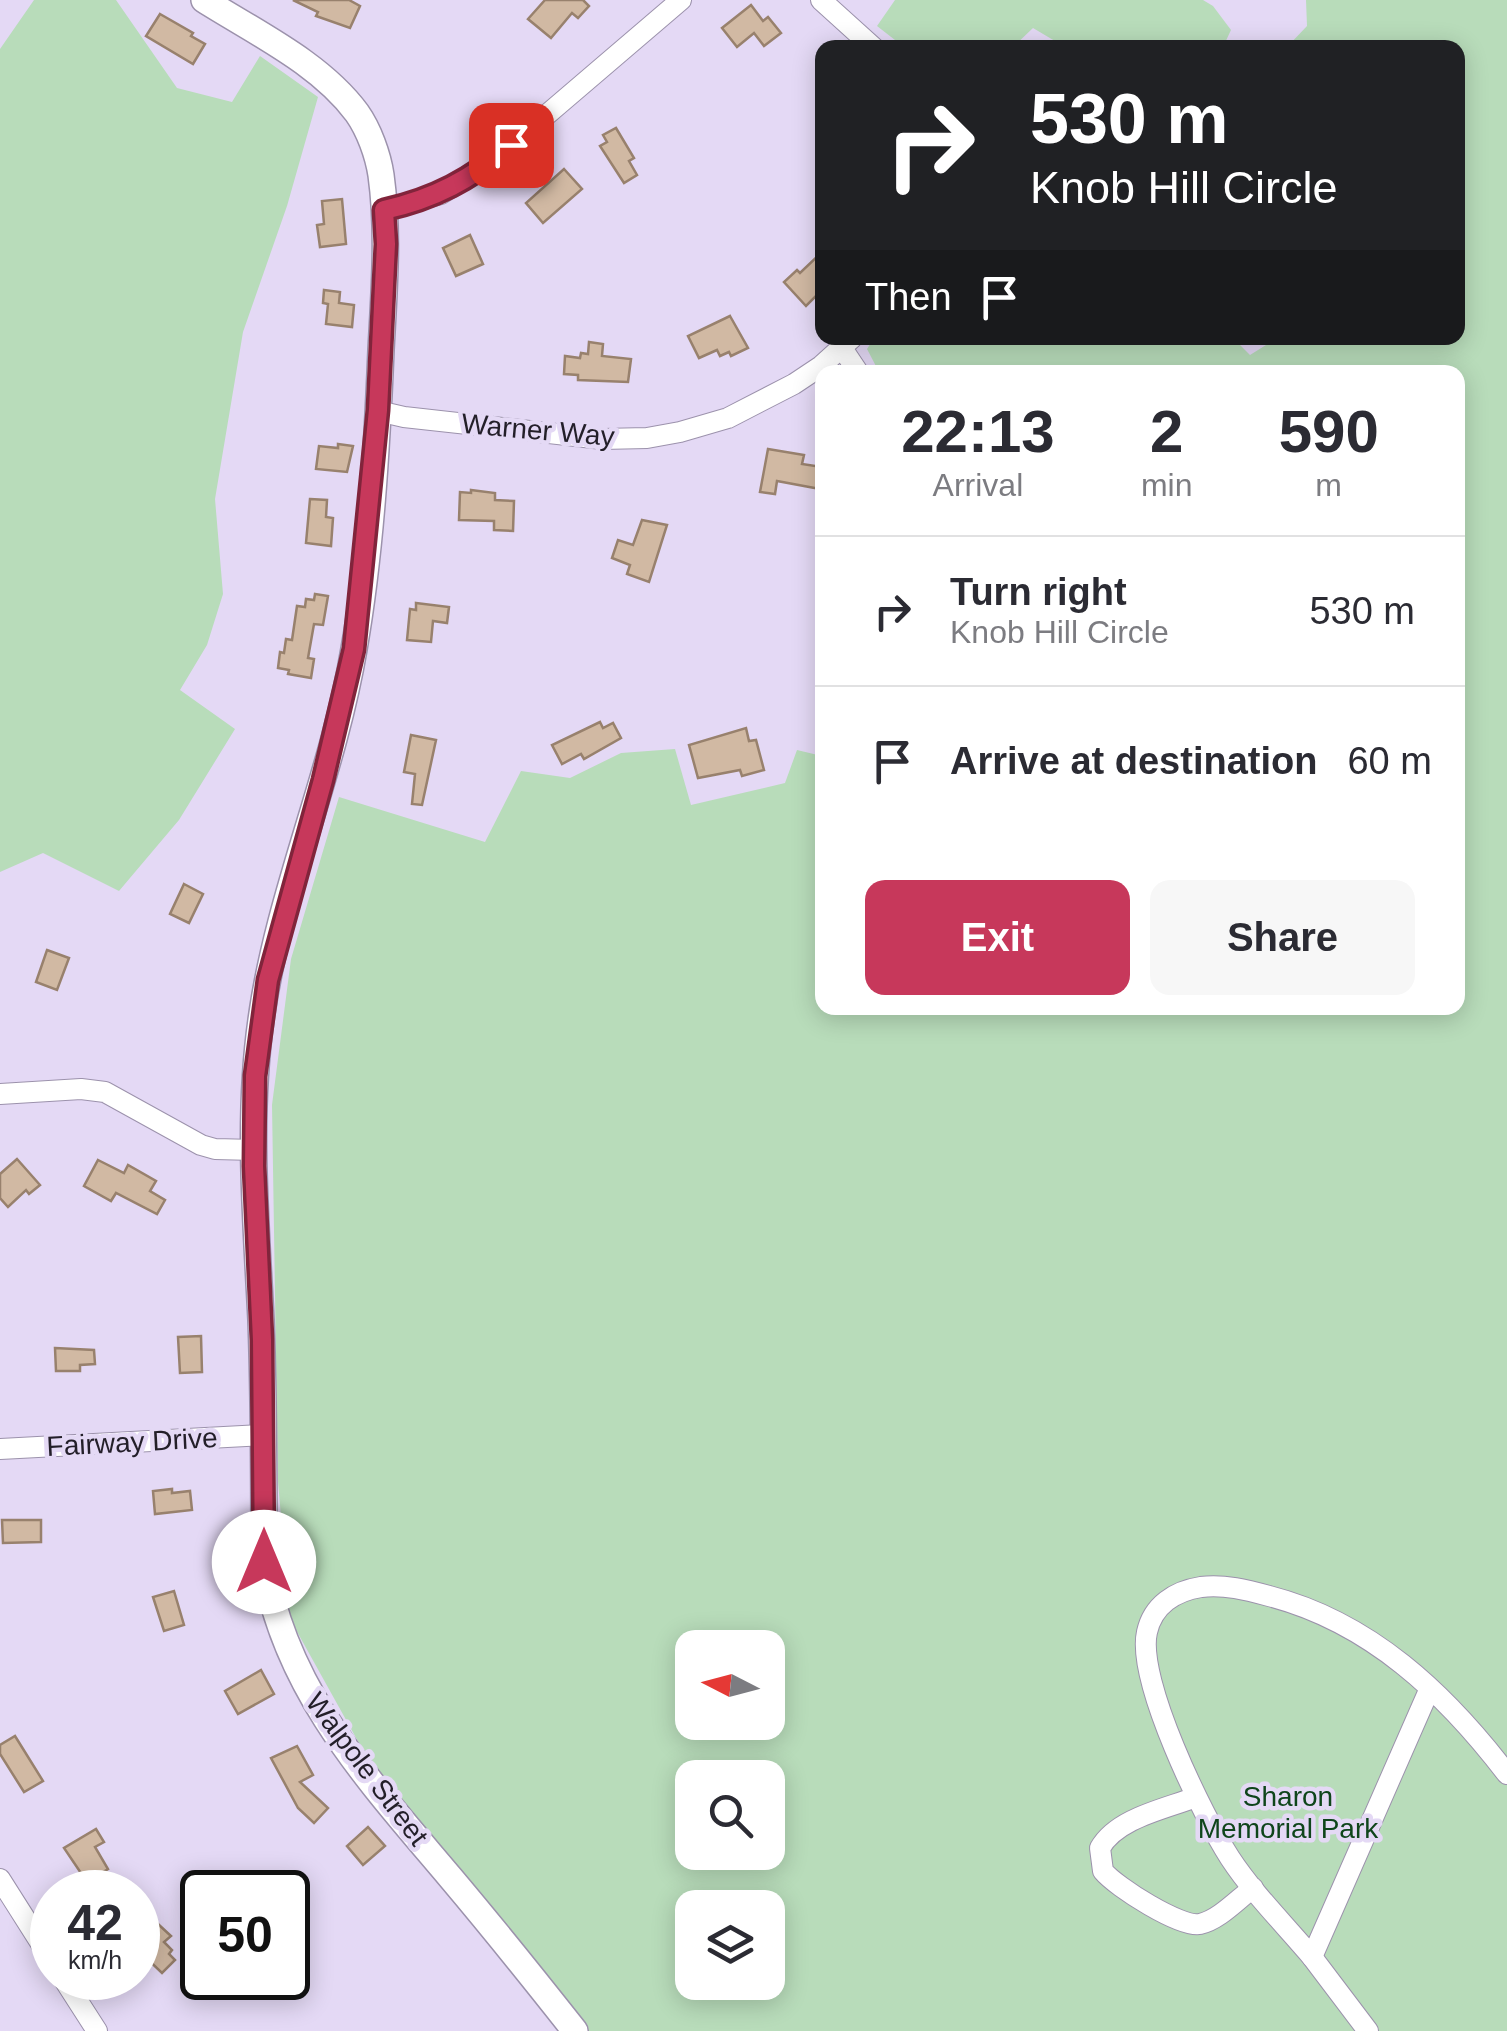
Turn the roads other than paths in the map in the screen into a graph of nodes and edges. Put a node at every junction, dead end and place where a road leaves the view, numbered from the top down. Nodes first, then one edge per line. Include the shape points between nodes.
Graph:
1 (204, 0) edge
2 (681, 0) edge
3 (821, 0) edge
4 (865, 40) edge
5 (384, 210) junction
6 (844, 345) edge
7 (819, 365) edge
8 (815, 368) edge
9 (378, 410) junction
10 (0, 1094) edge
11 (254, 1150) junction
12 (263, 1435) junction
13 (0, 1448) edge
14 (1430, 1688) junction
15 (1507, 1774) edge
16 (1196, 1796) junction
17 (0, 1879) edge
18 (1253, 1888) junction
19 (30, 1926) edge
20 (1312, 1957) junction
21 (77, 2000) edge
22 (97, 2031) edge
23 (575, 2031) edge
24 (1368, 2031) edge

1 - 5 main road, Walpole Street via 297,58 359,115 381,172
2 - 5 street via 488,165 441,194
3 - 4 street
5 - 9 main road, Walpole Street
6 - 7 street, Warner Way
8 - 9 street, Warner Way via 728,418 647,438 602,439
9 - 11 main road, Walpole Street via 354,649 268,980 255,1076
10 - 11 street via 99,1091 206,1146
11 - 12 main road, Walpole Street
12 - 13 street, Fairway Drive
12 - 23 main road, Walpole Street via 264,1562 291,1661 348,1752
14 - 15 street
14 - 16 street via 1358,1630 1296,1602 1225,1586 1178,1592 1156,1611 1145,1648
14 - 20 street
16 - 18 street
16 - 18 street via 1110,1834 1100,1848 1103,1871 1196,1925
17 - 19 street
18 - 20 street
20 - 24 street
21 - 22 street

